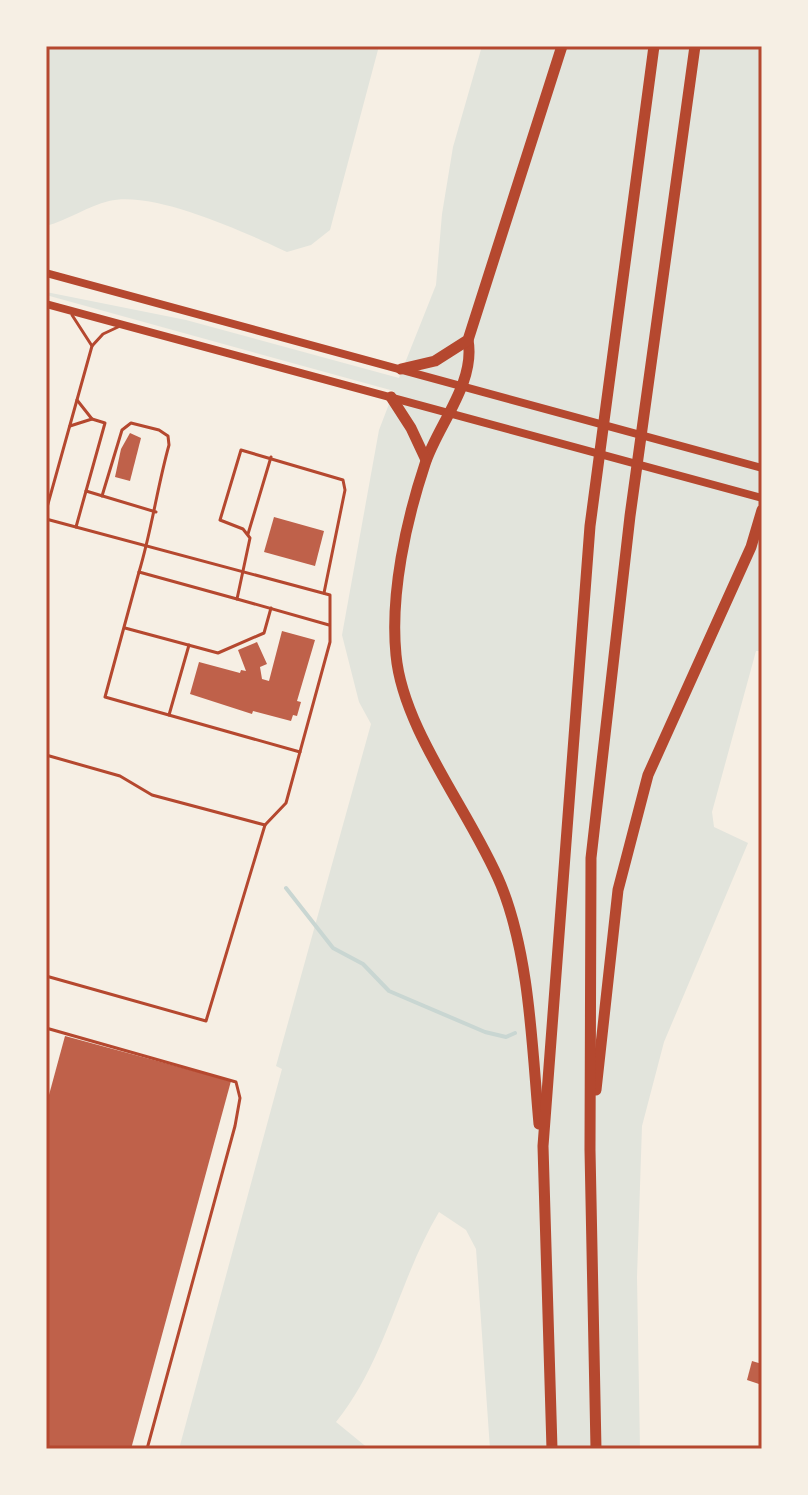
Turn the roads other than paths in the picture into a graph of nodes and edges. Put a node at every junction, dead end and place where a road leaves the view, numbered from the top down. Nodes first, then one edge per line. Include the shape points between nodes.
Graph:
1 (562, 46) edge
2 (654, 46) edge
3 (695, 46) edge
4 (46, 273) edge
5 (46, 304) edge
6 (69, 310) junction
7 (123, 324) junction
8 (468, 340) junction
9 (92, 346) junction
10 (401, 369) junction
11 (462, 386) junction
12 (391, 397) junction
13 (77, 400) junction
14 (448, 413) junction
15 (92, 419) junction
16 (70, 426) junction
17 (271, 457) junction
18 (426, 460) junction
19 (762, 468) edge
20 (86, 491) junction
21 (102, 496) junction
22 (762, 498) edge
23 (762, 510) edge
24 (46, 511) edge
25 (156, 512) junction
26 (46, 519) edge
27 (76, 527) junction
28 (248, 535) junction
29 (762, 538) edge
30 (147, 546) junction
31 (751, 547) junction
32 (139, 572) junction
33 (244, 572) junction
34 (324, 593) junction
35 (237, 599) junction
36 (271, 608) junction
37 (329, 625) junction
38 (124, 627) junction
39 (189, 645) junction
40 (169, 715) junction
41 (300, 752) junction
42 (46, 755) edge
43 (265, 825) junction
44 (46, 976) edge
45 (46, 1028) edge
46 (590, 1150) junction
47 (544, 1173) junction
48 (147, 1449) edge
49 (552, 1449) edge
50 (596, 1449) edge

1 - 8 highway
2 - 47 highway via 590,526
3 - 46 highway via 630,516 591,858
4 - 10 main road
5 - 6 main road
6 - 7 main road
6 - 9 lane
7 - 9 lane
7 - 12 main road
8 - 10 highway via 435,361
8 - 11 highway
9 - 13 lane
10 - 11 main road
11 - 14 highway
11 - 19 main road
12 - 14 main road
12 - 18 highway
13 - 15 lane
13 - 16 lane
14 - 18 highway
14 - 22 main road
15 - 16 lane
15 - 20 lane via 105,423
16 - 24 lane
17 - 28 lane
17 - 28 lane via 246,450 237,456 220,520
17 - 34 lane via 343,480
18 - 47 highway via 401,571 396,655 407,702 502,886 527,987
20 - 21 lane
20 - 27 lane
21 - 25 lane
21 - 25 lane via 122,430 131,423 159,430 168,436 169,445
23 - 31 highway
25 - 30 lane
26 - 27 lane
27 - 30 lane
28 - 33 lane
29 - 31 highway
30 - 32 lane
30 - 33 lane
31 - 46 highway via 644,790 618,890
32 - 35 lane
32 - 38 lane
33 - 34 lane
33 - 35 lane
34 - 37 lane via 330,595
35 - 36 lane
36 - 37 lane
36 - 39 lane via 264,633 218,653
37 - 41 lane via 330,642
38 - 39 lane
38 - 40 lane via 105,697
39 - 40 lane
40 - 41 lane
41 - 43 lane via 286,803
42 - 43 lane via 120,776 152,795
43 - 44 lane via 206,1021
45 - 48 lane via 236,1082 240,1098
46 - 50 highway
47 - 49 highway

